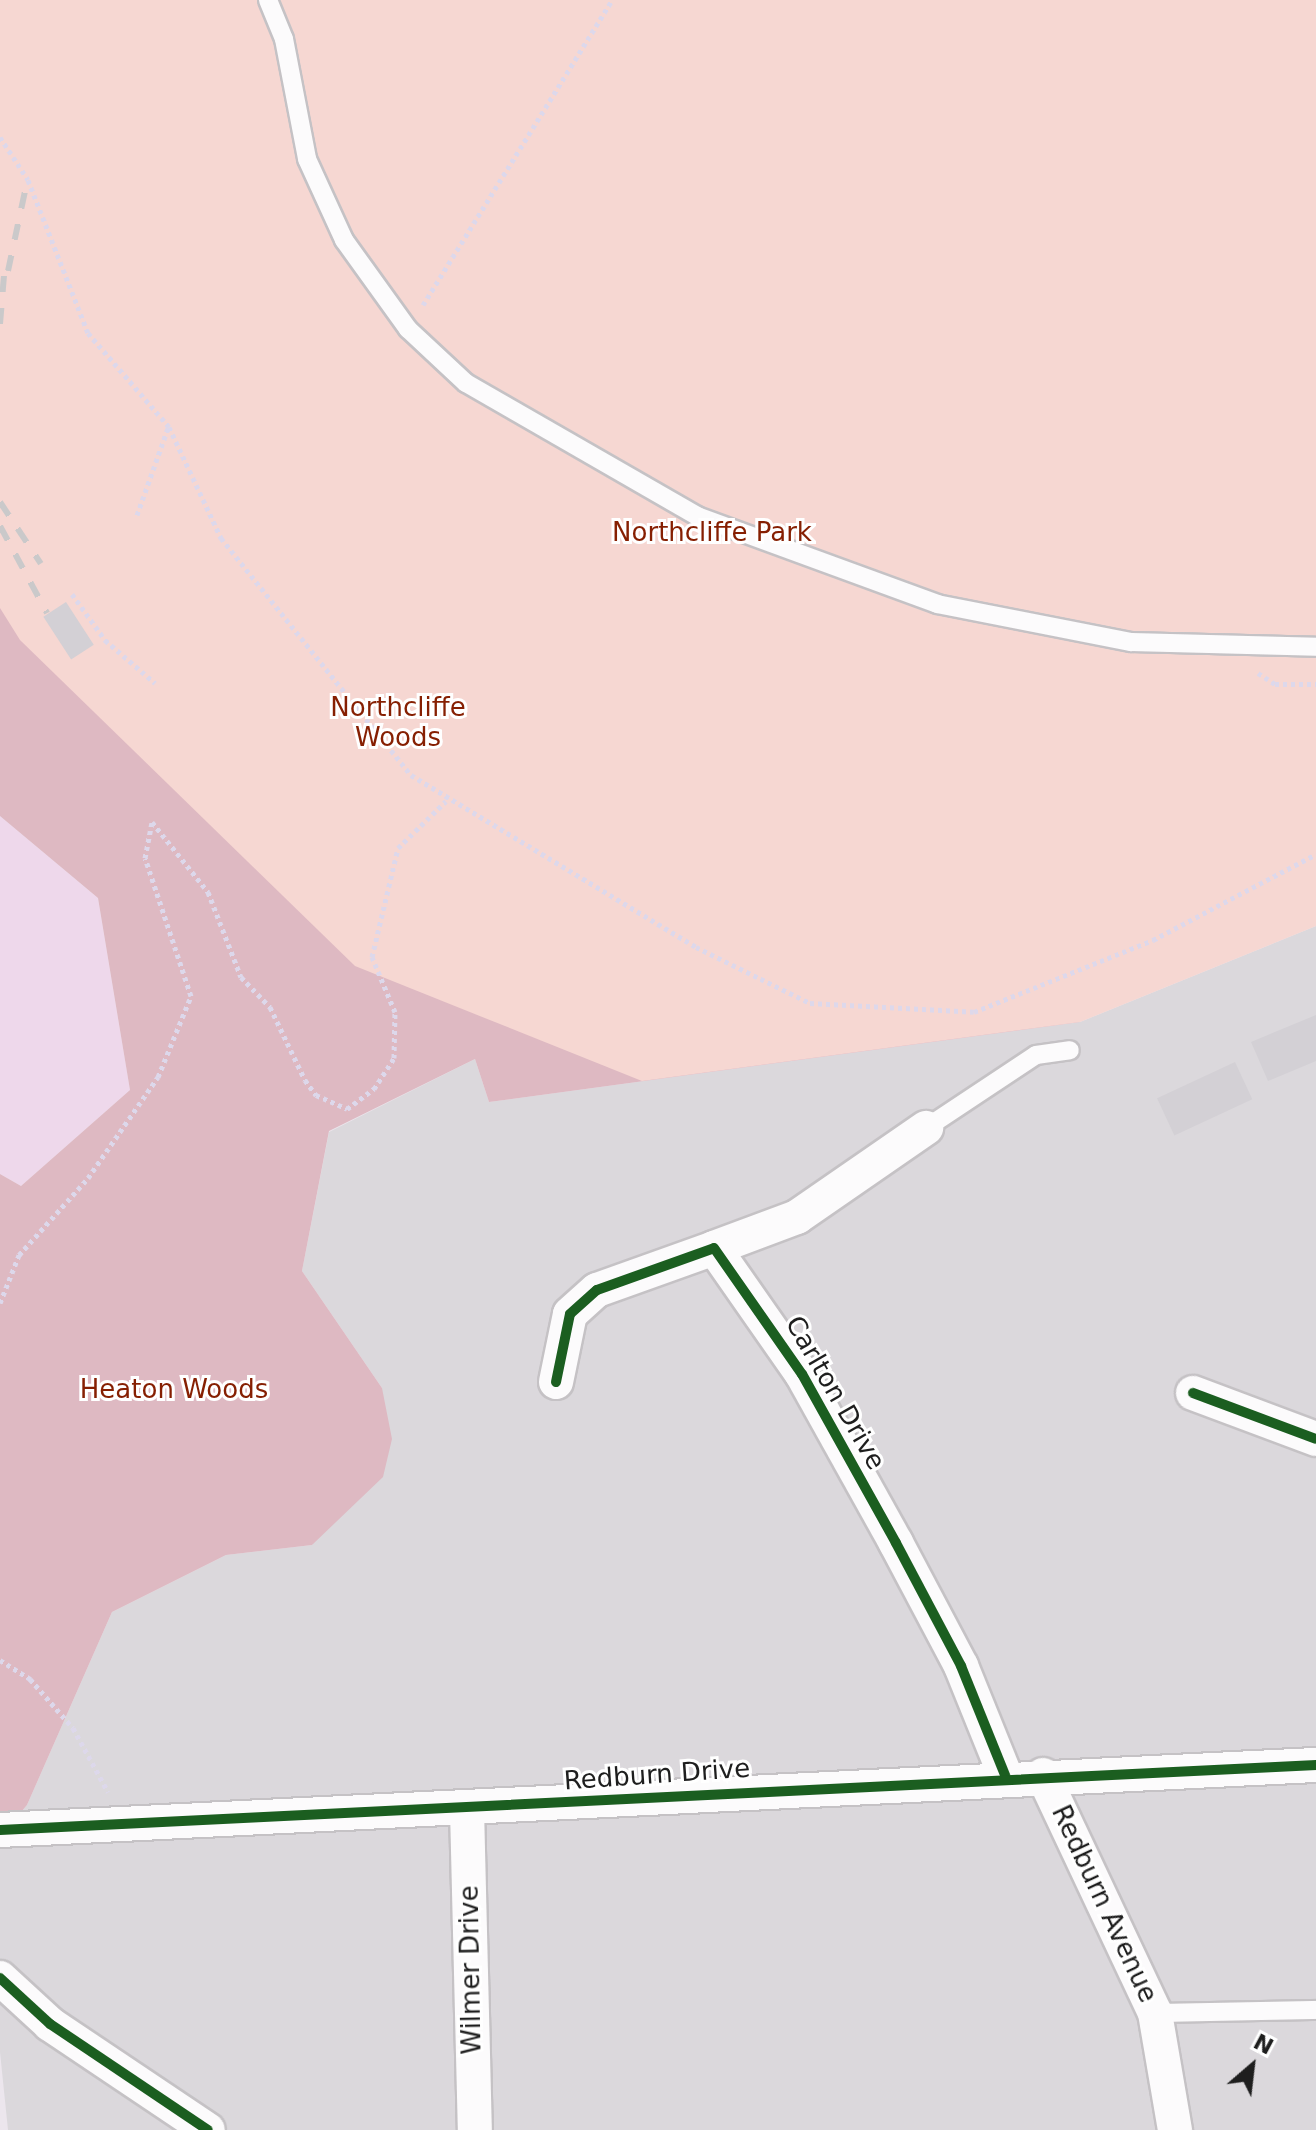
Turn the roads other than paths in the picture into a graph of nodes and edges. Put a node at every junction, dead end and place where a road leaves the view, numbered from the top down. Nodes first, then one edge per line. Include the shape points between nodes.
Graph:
1 (268, 0) edge
2 (1316, 647) edge
3 (1070, 1050) dead end
4 (926, 1128) joint
5 (714, 1248) junction
6 (556, 1382) dead end
7 (1193, 1393) dead end
8 (1316, 1439) edge
9 (1316, 1765) edge
10 (1005, 1775) junction
11 (1043, 1775) junction
12 (467, 1809) junction
13 (0, 1830) edge
14 (0, 1978) edge
15 (1316, 2010) edge
16 (1155, 2013) junction
17 (208, 2130) edge
18 (475, 2130) edge
19 (1175, 2130) edge

1 - 2 lane via 284,39 307,159 344,240 408,329 466,383 697,516 937,604 1131,642
3 - 4 lane via 1036,1055
4 - 5 street via 797,1217
5 - 6 street via 597,1290 570,1314
5 - 10 street, Carlton Drive via 802,1374 896,1543 961,1666
7 - 8 street
9 - 11 street, Redburn Drive
10 - 11 street, Redburn Drive
10 - 12 street, Redburn Drive
11 - 16 street, Redburn Avenue
12 - 13 street, Redburn Drive
12 - 18 street, Wilmer Drive
14 - 17 street via 50,2024
15 - 16 lane
16 - 19 street, Redburn Avenue

